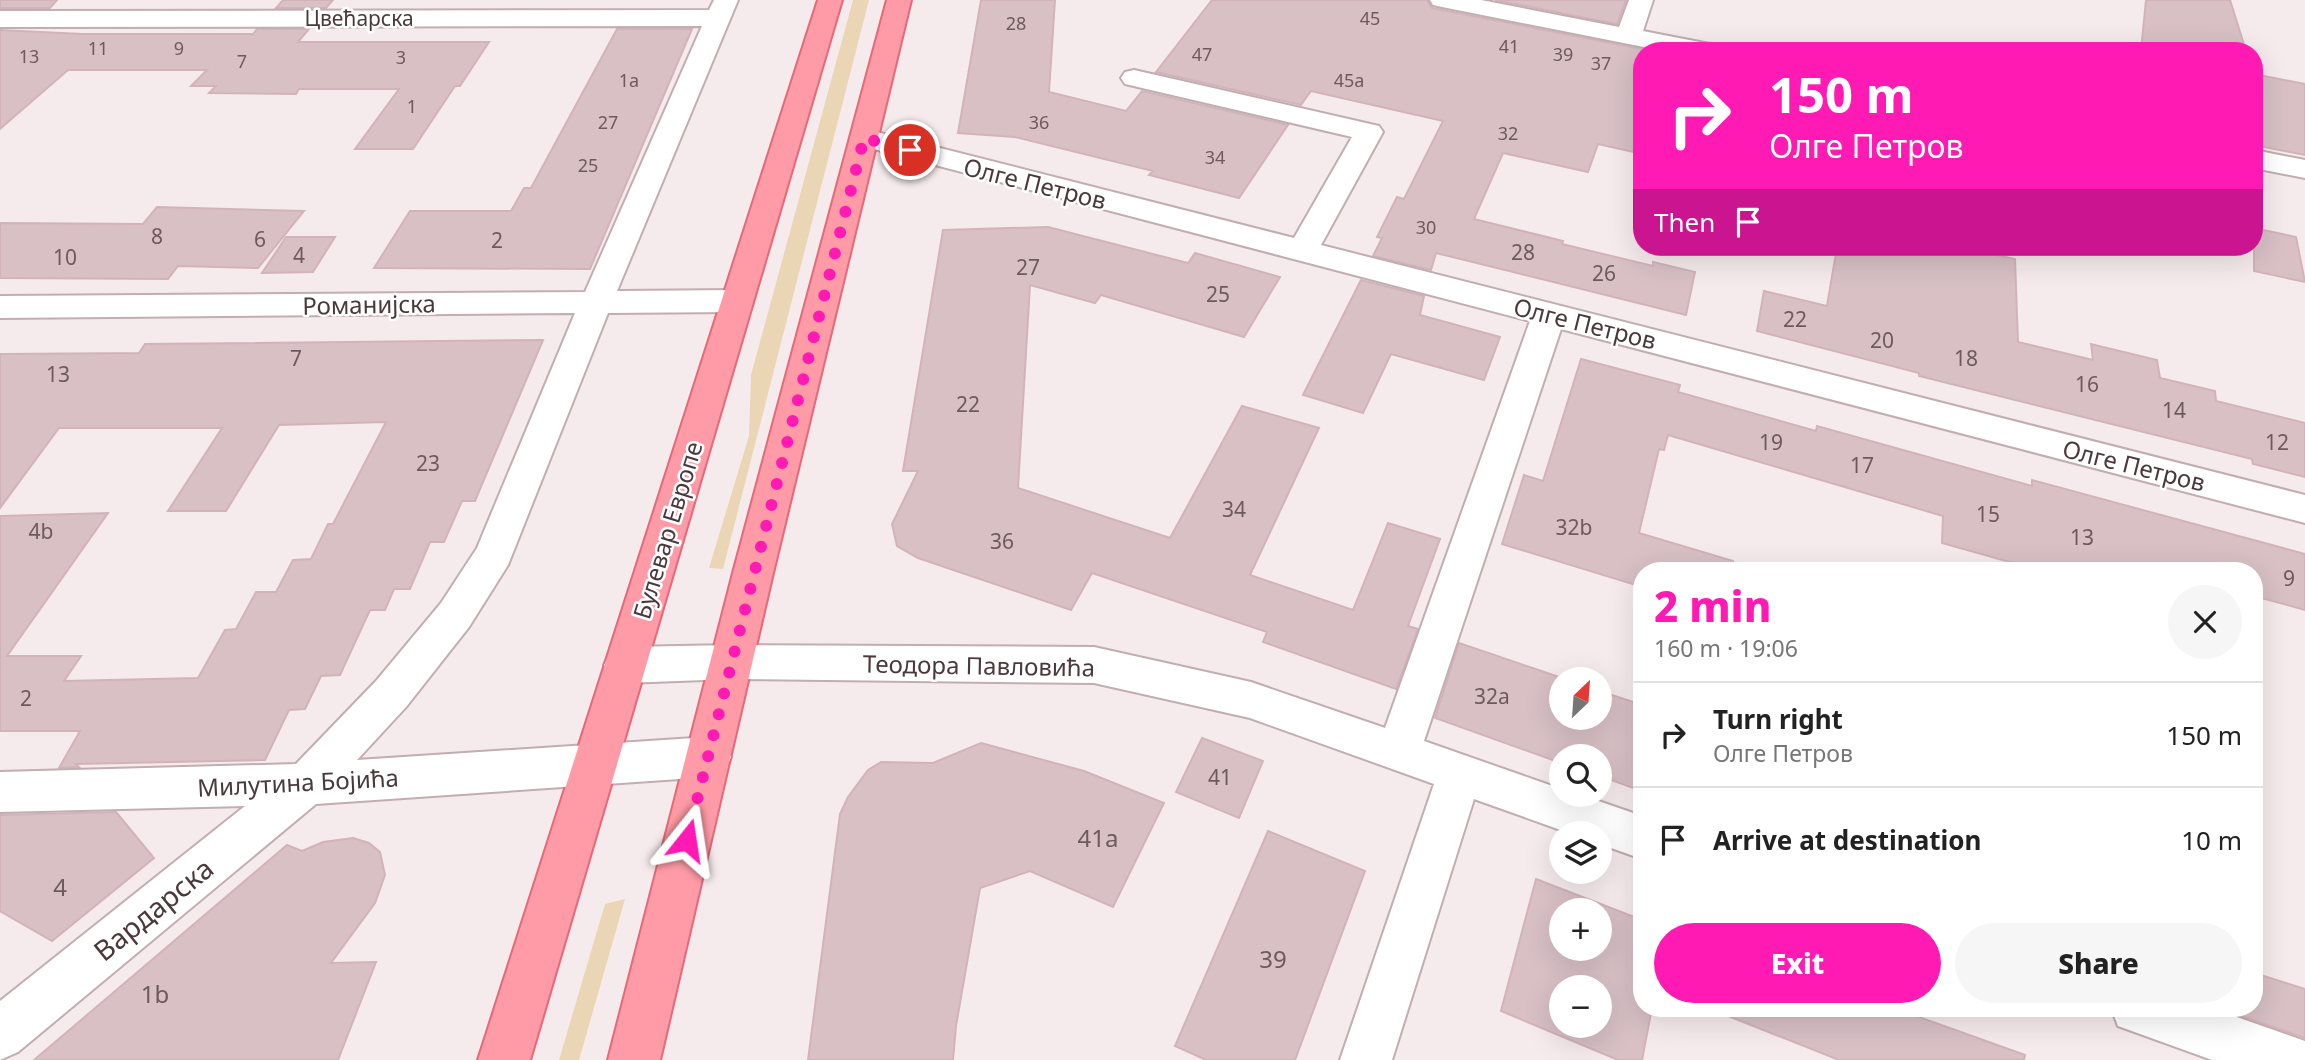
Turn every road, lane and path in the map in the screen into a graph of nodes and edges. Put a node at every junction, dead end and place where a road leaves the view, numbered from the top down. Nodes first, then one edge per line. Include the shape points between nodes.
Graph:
1 (830, 0) edge
2 (900, 0) edge
3 (1442, 0) edge
4 (1642, 0) edge
5 (722, 9) edge
6 (0, 19) edge
7 (1629, 36) junction
8 (1660, 42) edge
9 (1134, 78) dead end
10 (864, 138) junction
11 (2263, 161) edge
12 (2305, 169) edge
13 (1303, 250) junction
14 (737, 300) junction
15 (597, 302) junction
16 (0, 307) edge
17 (1549, 314) junction
18 (2305, 509) edge
19 (732, 662) junction
20 (625, 665) junction
21 (1398, 753) junction
22 (709, 757) junction
23 (595, 764) junction
24 (1459, 776) junction
25 (306, 784) junction
26 (0, 792) edge
27 (1633, 835) edge
28 (2162, 1017) edge
29 (0, 1034) edge
30 (504, 1060) edge
31 (634, 1060) edge
32 (1366, 1060) edge
33 (2287, 1060) edge

1 - 14 main road, Булевар Европе
2 - 10 main road
3 - 7 street
4 - 7 street
5 - 6 street, Цвећарска
5 - 15 street
7 - 8 street
9 - 13 street via 1369,132
10 - 13 street, Олге Петров
10 - 19 main road
11 - 12 street
13 - 17 street, Олге Петров
14 - 15 street, Романијска
14 - 20 main road, Булевар Европе
15 - 16 street, Романијска
15 - 25 street via 494,554 450,622 391,694
17 - 18 street, Олге Петров
17 - 21 street
19 - 20 street, Теодора Павловића
19 - 21 street, Теодора Павловића via 1094,664 1251,700
19 - 22 main road
20 - 23 main road, Булевар Европе
21 - 24 street, Теодора Павловића
22 - 23 street, Милутина Бојића
22 - 31 main road
23 - 25 street, Милутина Бојића
23 - 30 main road, Булевар Европе
24 - 27 street, Теодора Павловића
24 - 32 street
25 - 26 street, Милутина Бојића
25 - 29 street, Вардарска
28 - 33 street

